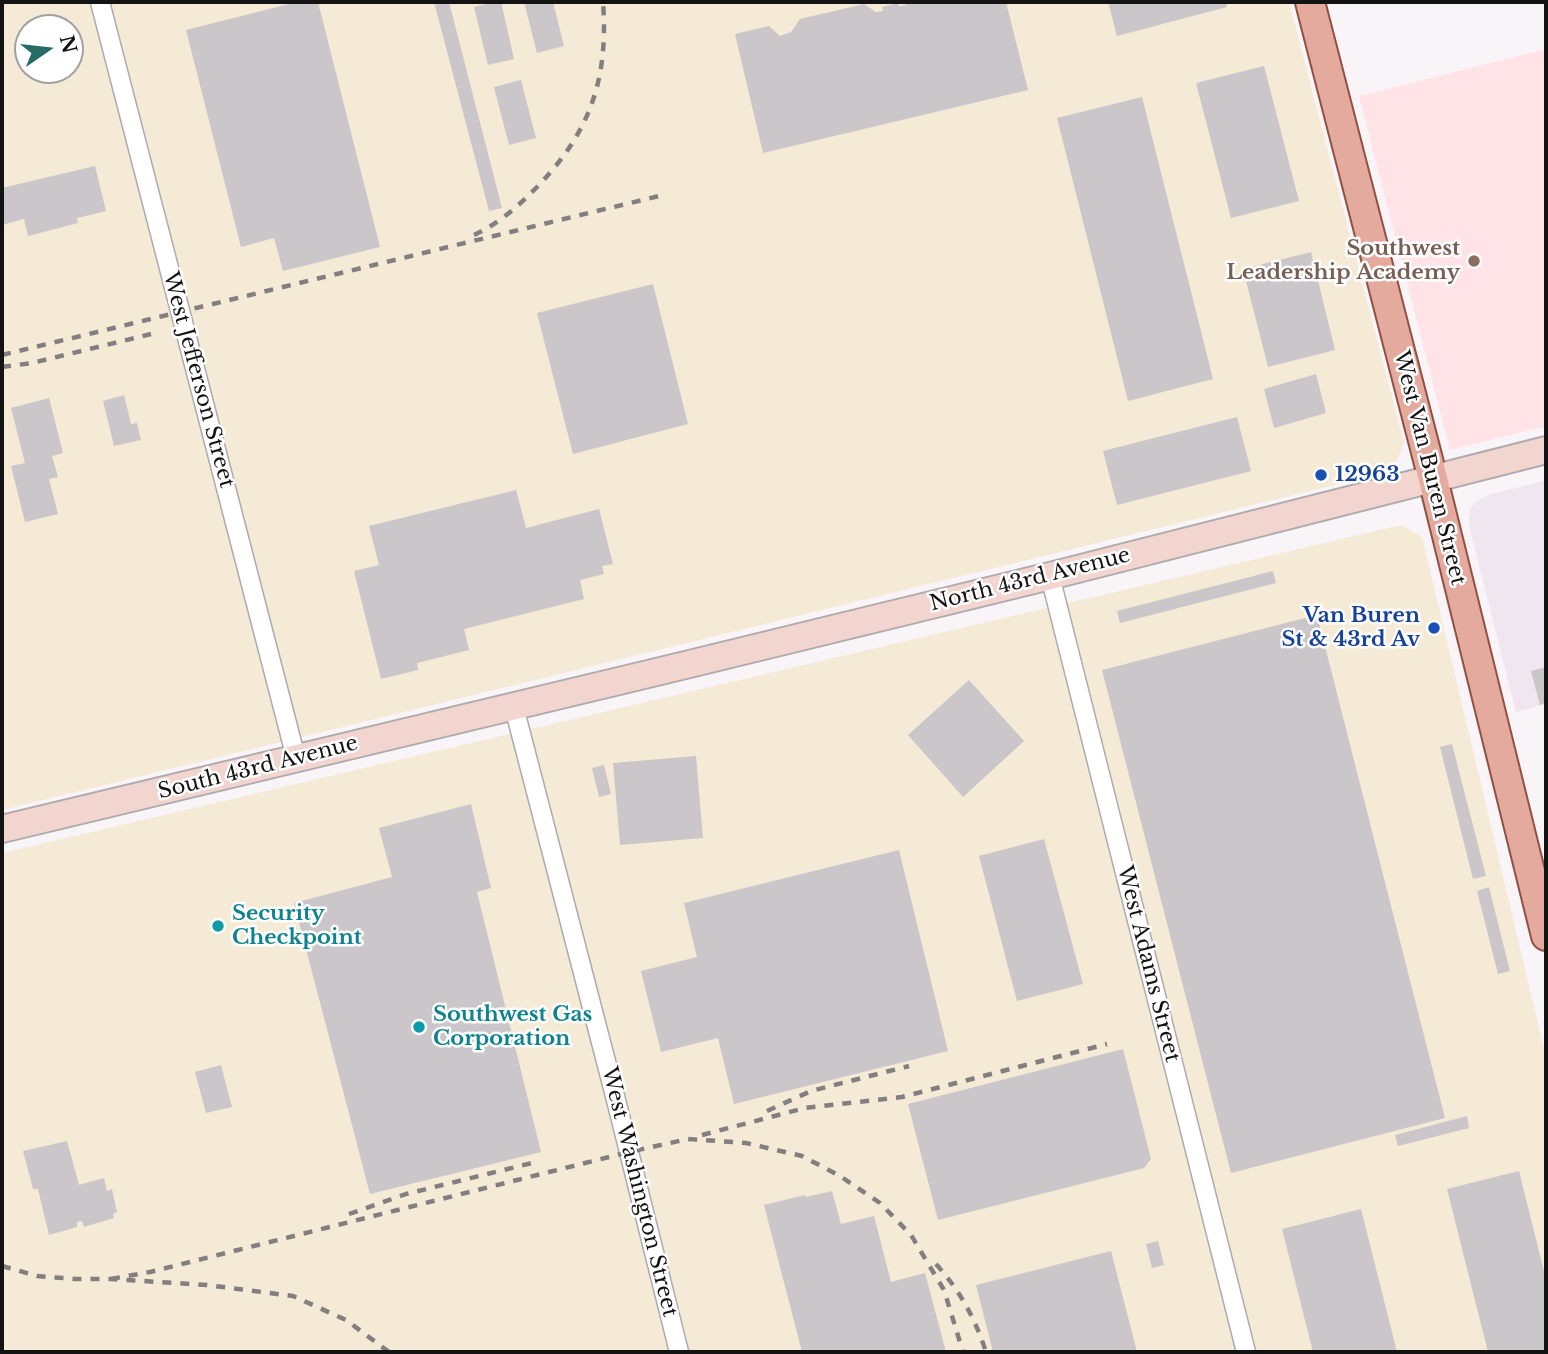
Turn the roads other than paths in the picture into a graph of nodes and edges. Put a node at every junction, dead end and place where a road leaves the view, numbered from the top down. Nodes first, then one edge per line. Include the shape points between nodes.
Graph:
1 (100, 2) edge
2 (1310, 2) edge
3 (1546, 450) edge
4 (1433, 479) junction
5 (1050, 576) junction
6 (514, 707) junction
7 (296, 758) junction
8 (2, 829) edge
9 (1546, 936) edge
10 (679, 1352) edge
11 (1246, 1352) edge

1 - 7 street, West Jefferson Street
2 - 4 main road, West Van Buren Street
3 - 4 main road, North 43rd Avenue
4 - 5 main road, North 43rd Avenue
4 - 9 main road, West Van Buren Street
5 - 6 main road, North 43rd Avenue
5 - 11 street, West Adams Street
6 - 7 main road, South 43rd Avenue
6 - 10 street, West Washington Street
7 - 8 main road, South 43rd Avenue

